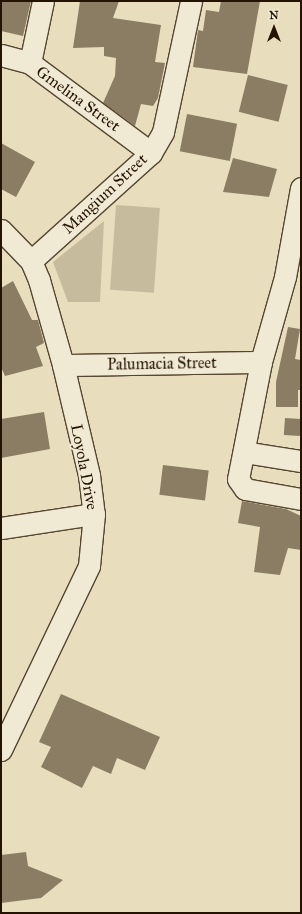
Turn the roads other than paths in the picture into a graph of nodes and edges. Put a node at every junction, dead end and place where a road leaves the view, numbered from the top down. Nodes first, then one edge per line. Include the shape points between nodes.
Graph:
1 (43, 1) edge
2 (191, 1) edge
3 (1, 55) edge
4 (30, 64) junction
5 (151, 153) junction
6 (301, 188) edge
7 (1, 230) edge
8 (296, 244) edge
9 (31, 261) junction
10 (293, 279) edge
11 (261, 362) junction
12 (63, 365) junction
13 (244, 452) junction
14 (301, 461) edge
15 (301, 499) edge
16 (94, 514) junction
17 (1, 528) edge
18 (1, 750) edge

1 - 4 street
2 - 5 street, Mangium Street via 163,132
3 - 4 street, Gmelina Street
4 - 5 street, Gmelina Street
5 - 9 street, Mangium Street
6 - 8 street
7 - 9 street, Loyola Drive
8 - 10 street
9 - 12 street, Loyola Drive
10 - 11 street
11 - 12 street, Palumacia Street
11 - 13 street
12 - 16 street, Loyola Drive via 89,476
13 - 14 street
13 - 15 street via 239,485 245,489
16 - 17 street
16 - 18 street, Loyola Drive via 88,566

